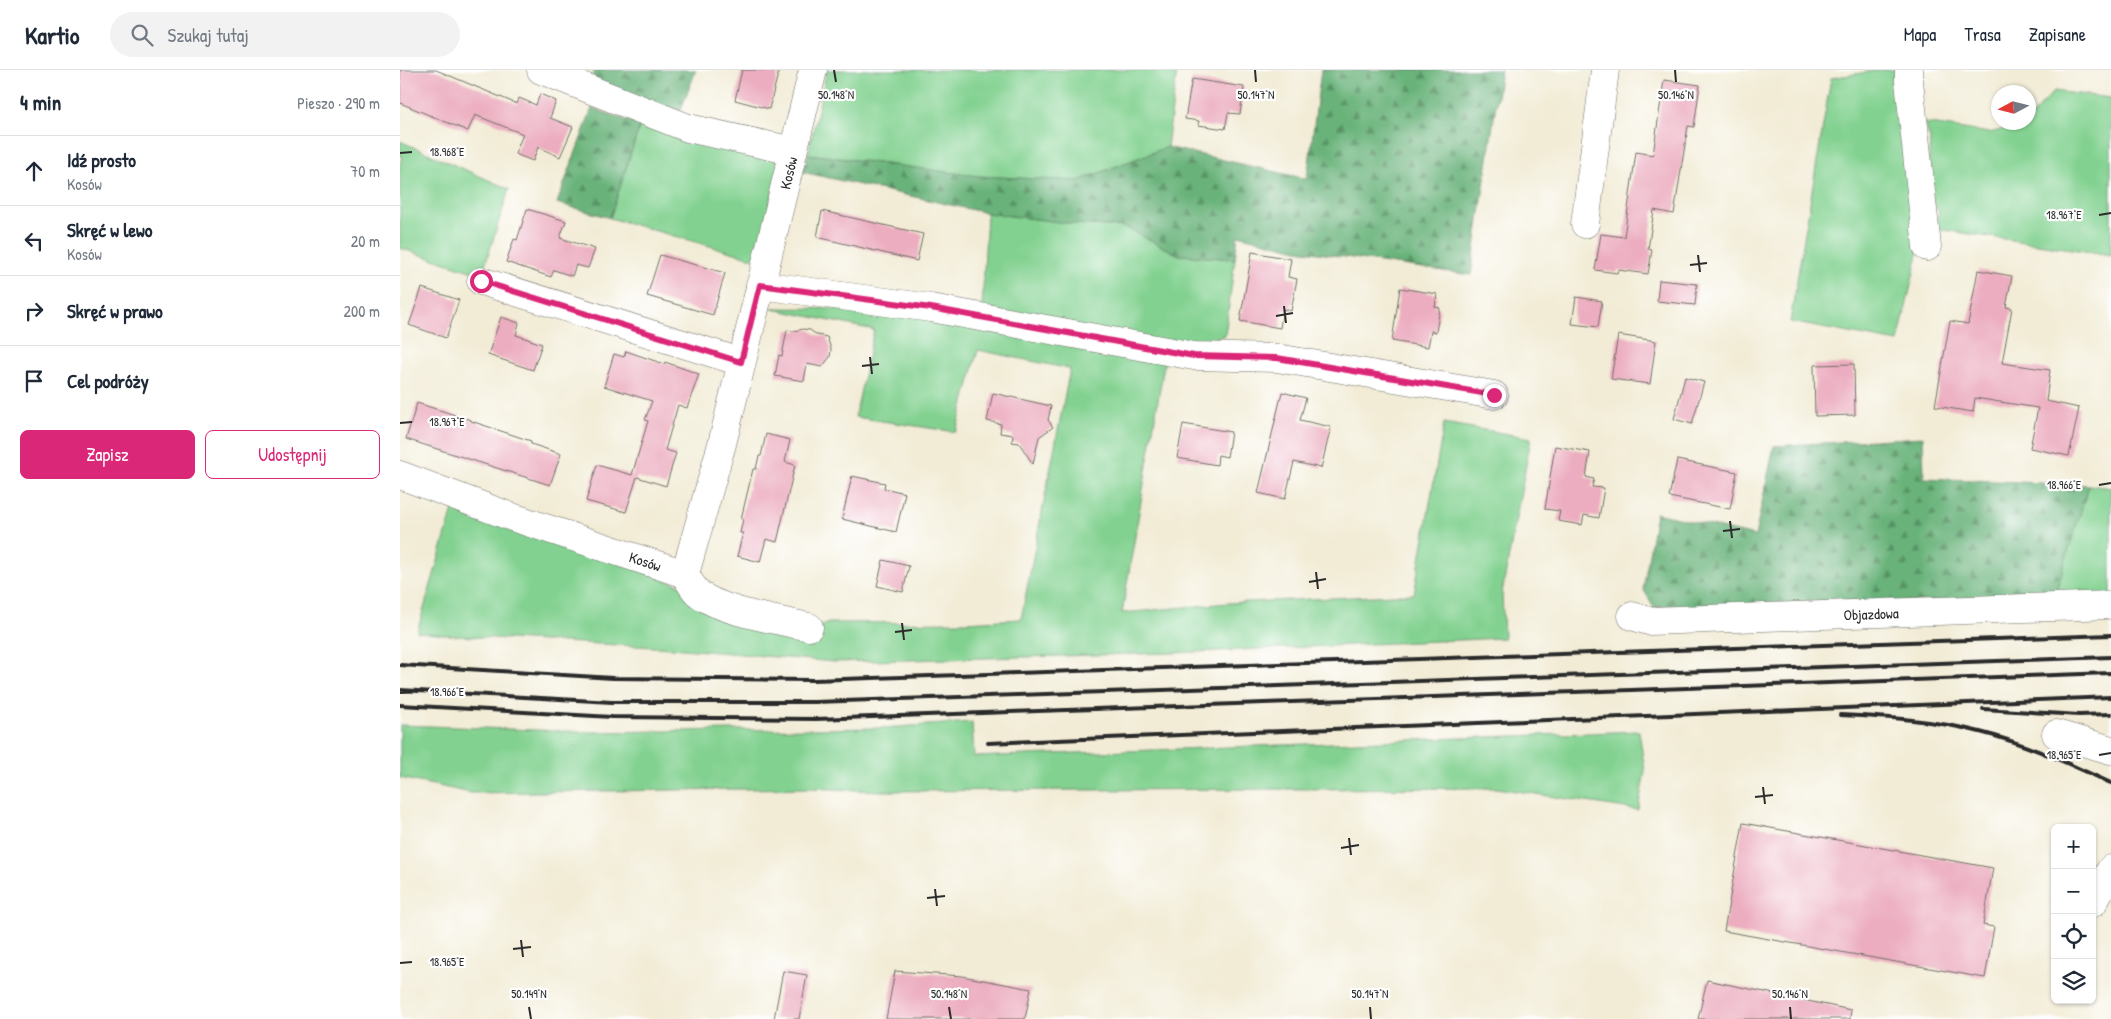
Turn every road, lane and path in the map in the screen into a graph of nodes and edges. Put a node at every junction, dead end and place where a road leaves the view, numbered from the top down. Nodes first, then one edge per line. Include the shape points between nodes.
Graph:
1 (541, 70) edge
2 (813, 70) edge
3 (1605, 70) edge
4 (1910, 70) edge
5 (793, 151) junction
6 (1586, 224) dead end
7 (1927, 247) dead end
8 (481, 281) dead end
9 (760, 285) junction
10 (741, 362) junction
11 (1494, 395) dead end
12 (400, 475) edge
13 (685, 574) junction
14 (2111, 605) edge
15 (1632, 616) dead end
16 (809, 627) dead end
17 (2056, 734) dead end
18 (2111, 750) edge
19 (2111, 869) edge
20 (2096, 897) edge

1 - 5 street via 688,128
2 - 5 street, Kosów
3 - 6 street
4 - 7 street
5 - 9 street, Kosów
8 - 10 street
9 - 10 street, Kosów
9 - 11 street via 931,308 1194,356 1277,358
10 - 13 street, Kosów via 722,444
12 - 13 street, Kosów via 509,516
13 - 16 street via 699,593 715,603
14 - 15 street, Objazdowa via 1649,620
17 - 18 street
19 - 20 street

